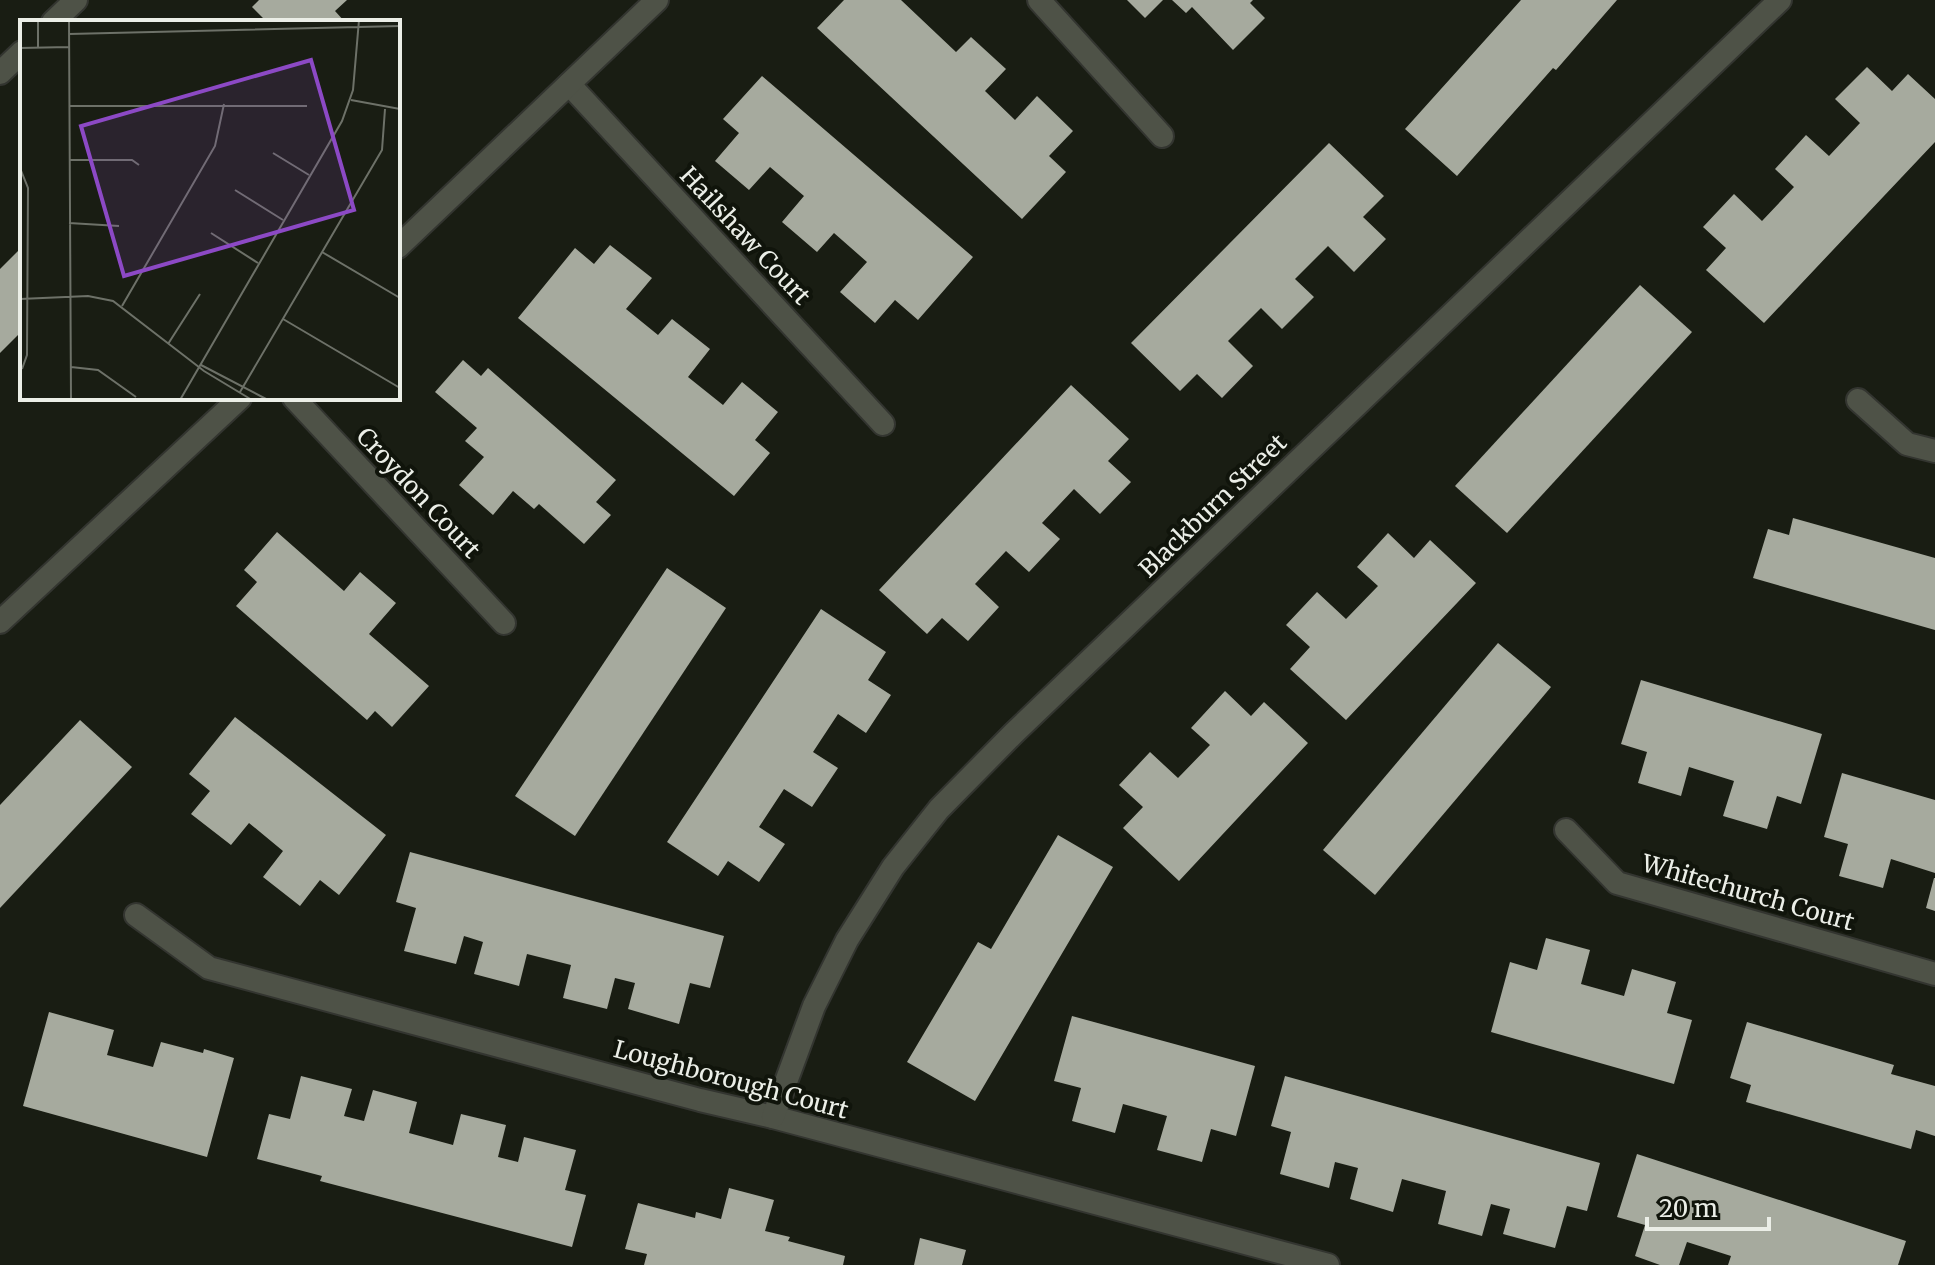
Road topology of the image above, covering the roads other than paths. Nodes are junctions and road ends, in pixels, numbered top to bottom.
1 (76, 0) edge
2 (657, 0) edge
3 (1039, 0) edge
4 (1780, 0) edge
5 (55, 20) edge
6 (20, 54) edge
7 (0, 73) edge
8 (569, 84) junction
9 (1162, 136) dead end
10 (400, 245) edge
11 (238, 400) edge
12 (296, 400) edge
13 (1858, 400) dead end
14 (883, 424) dead end
15 (1935, 451) edge
16 (0, 622) edge
17 (504, 623) dead end
18 (1566, 830) dead end
19 (136, 915) dead end
20 (1935, 974) edge
21 (773, 1117) junction
22 (1328, 1265) edge

1 - 5 street
2 - 8 street
3 - 9 street
4 - 21 street, Blackburn Street
6 - 7 street
8 - 10 street
8 - 14 street, Hailshaw Court
11 - 16 street
12 - 17 street, Croydon Court
13 - 15 street
18 - 20 street, Whitechurch Court
19 - 21 street, Loughborough Court
21 - 22 street, Loughborough Court

